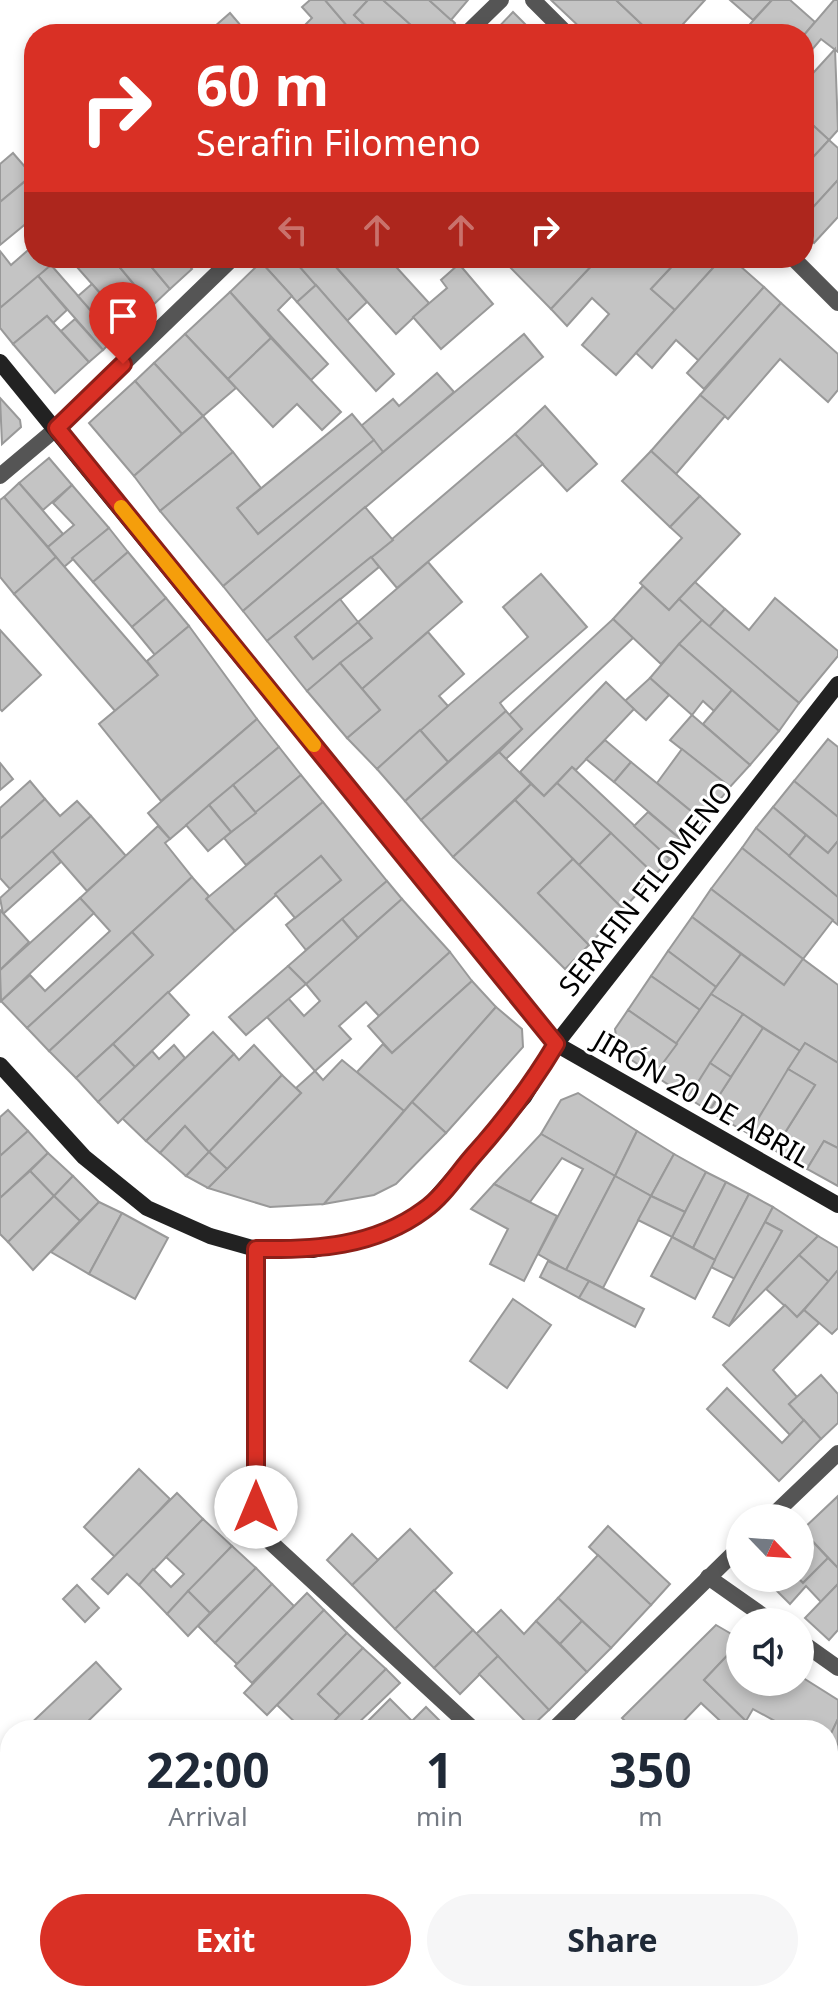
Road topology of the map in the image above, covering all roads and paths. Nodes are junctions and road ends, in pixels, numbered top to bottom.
1 (501, 0) edge
2 (533, 0) edge
3 (476, 24) edge
4 (557, 24) edge
5 (223, 268) edge
6 (803, 268) edge
7 (838, 303) edge
8 (0, 362) edge
9 (57, 428) junction
10 (0, 476) edge
11 (838, 684) edge
12 (556, 1044) junction
13 (0, 1065) edge
14 (838, 1205) edge
15 (256, 1249) junction
16 (838, 1453) edge
17 (785, 1504) edge
18 (726, 1560) edge
19 (708, 1577) junction
20 (752, 1608) edge
21 (814, 1651) edge
22 (838, 1668) edge
23 (463, 1720) edge
24 (563, 1720) edge

1 - 3 street
2 - 4 street
5 - 9 street
6 - 7 street
8 - 9 main road, JIRÓN 20 DE ABRIL
9 - 10 street
9 - 12 main road, JIRÓN 20 DE ABRIL
11 - 12 main road, SERAFIN FILOMENO
12 - 14 main road, JIRÓN 20 DE ABRIL
12 - 15 main road, SERAFIN FILOMENO
13 - 15 main road, SERAFIN FILOMENO
15 - 23 street
16 - 17 street
18 - 19 street
19 - 20 street
19 - 24 street
21 - 22 street

